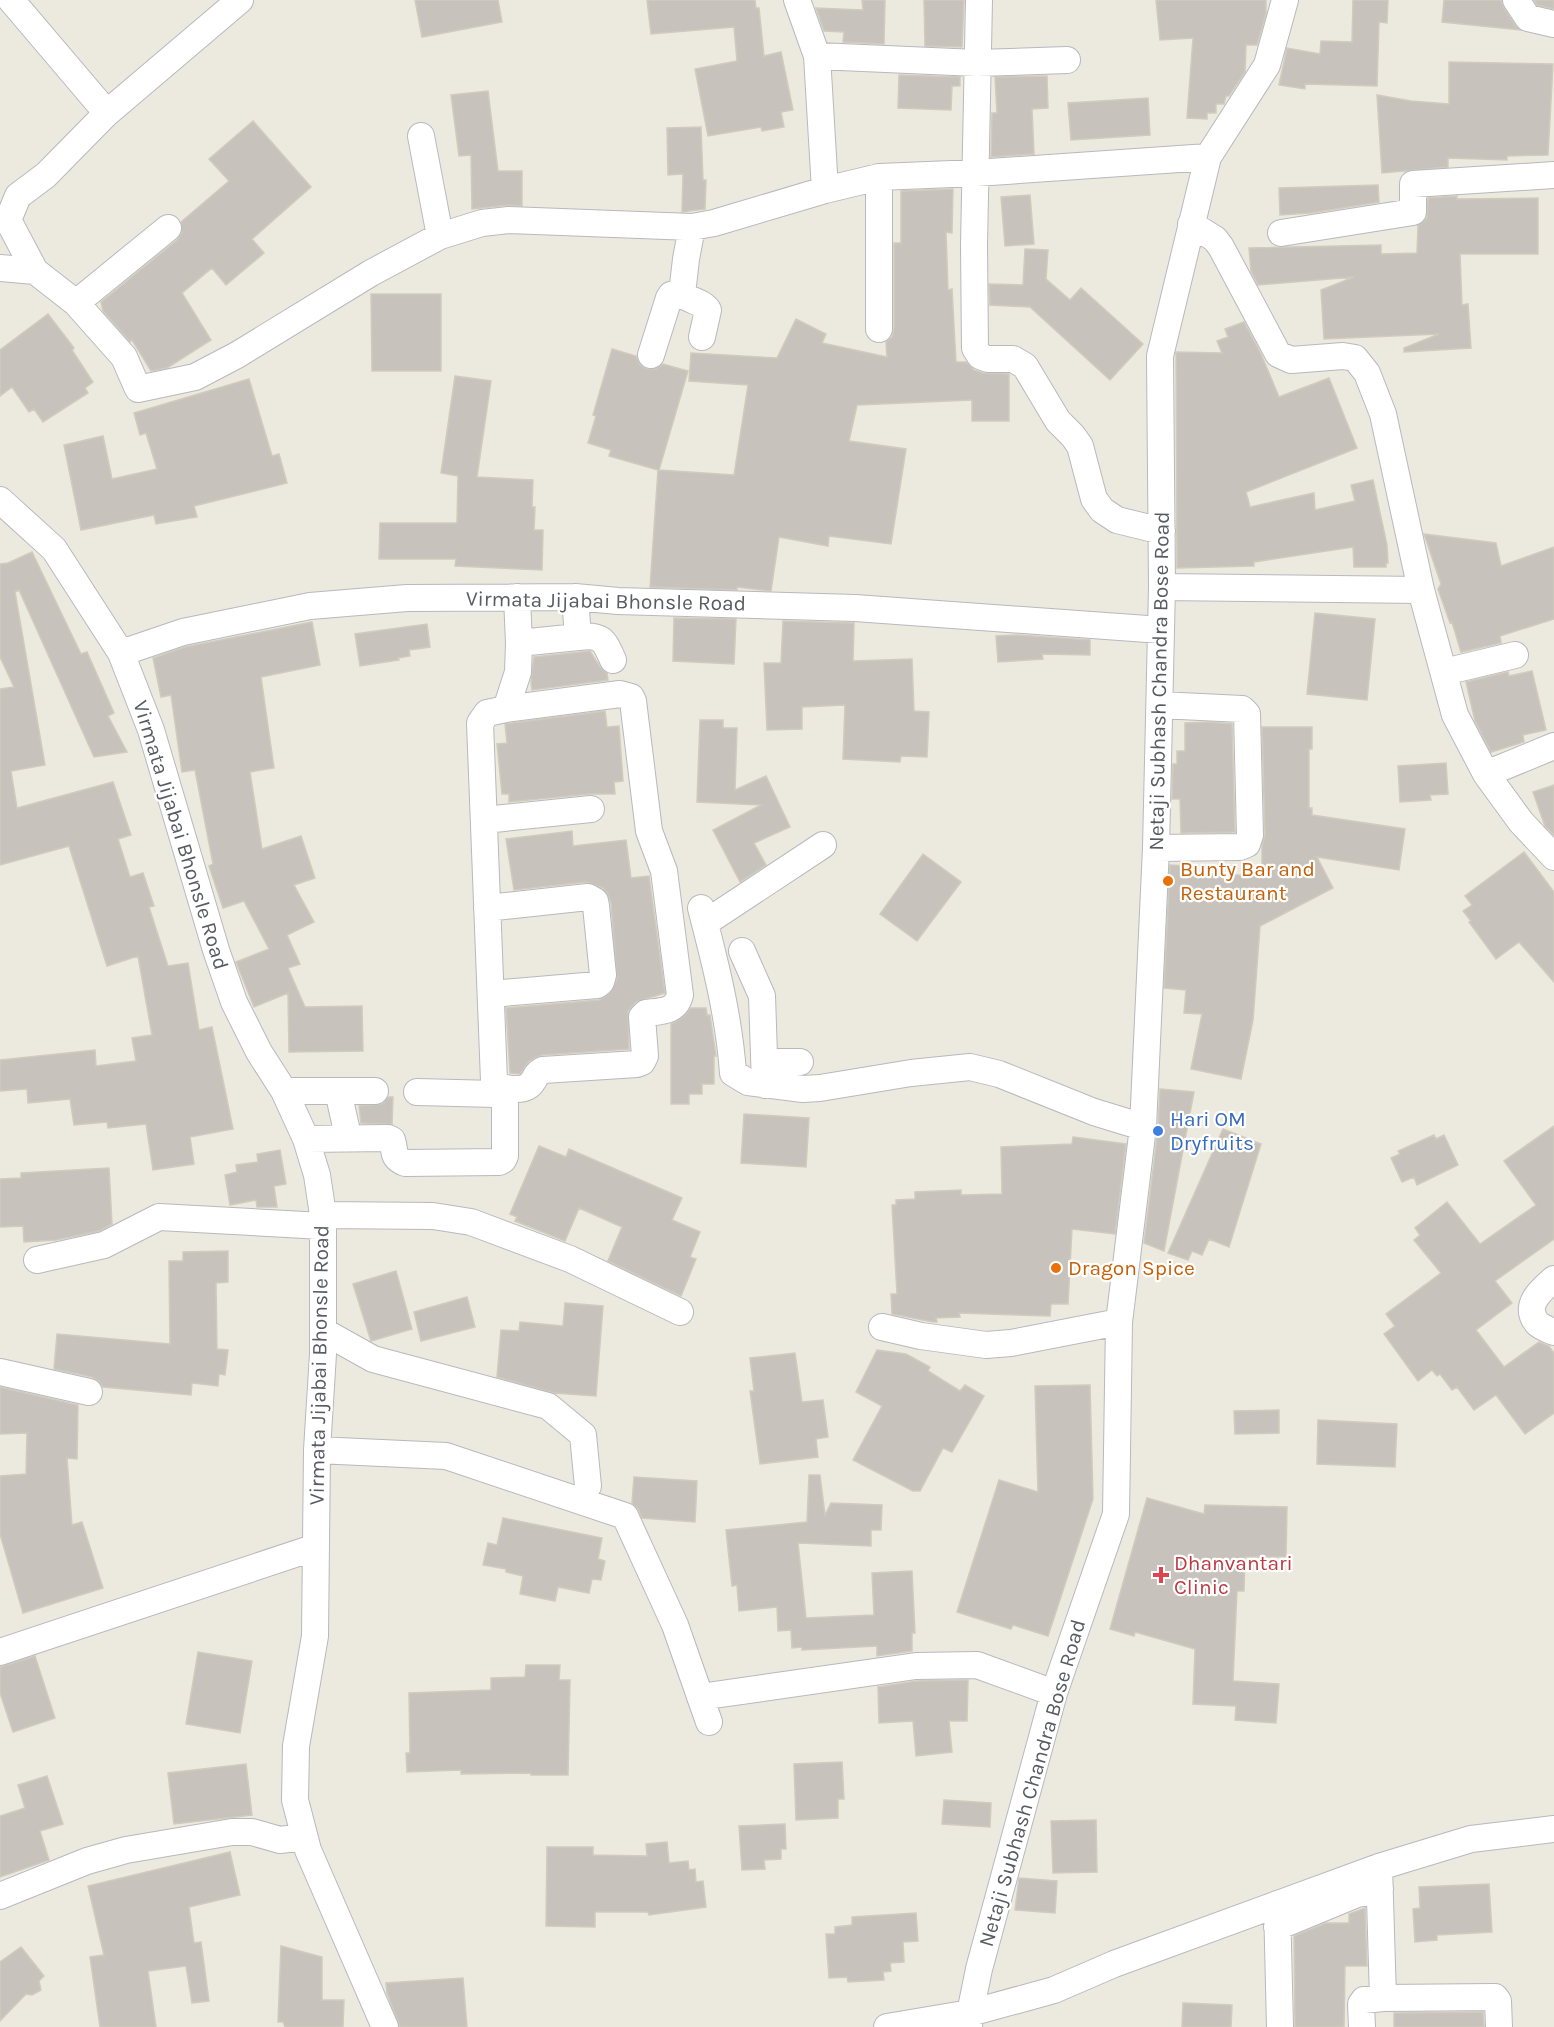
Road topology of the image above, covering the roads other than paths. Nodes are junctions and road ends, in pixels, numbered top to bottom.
1 (11, 0) edge
2 (240, 0) edge
3 (797, 0) edge
4 (979, 0) edge
5 (1285, 0) edge
6 (1516, 0) edge
7 (1554, 24) edge
8 (817, 56) junction
9 (1067, 60) dead end
10 (977, 63) junction
11 (107, 113) junction
12 (421, 136) dead end
13 (1208, 157) junction
14 (976, 173) junction
15 (1554, 175) edge
16 (879, 177) junction
17 (825, 190) junction
18 (1191, 224) junction
19 (693, 227) junction
20 (168, 228) dead end
21 (1281, 233) dead end
22 (440, 236) junction
23 (0, 268) edge
24 (35, 271) junction
25 (682, 294) junction
26 (76, 303) junction
27 (879, 329) dead end
28 (702, 338) dead end
29 (651, 355) dead end
30 (0, 500) edge
31 (1162, 531) junction
32 (1162, 587) junction
33 (1421, 590) junction
34 (517, 597) junction
35 (575, 597) junction
36 (1161, 630) junction
37 (578, 637) junction
38 (519, 642) junction
39 (121, 653) junction
40 (1515, 655) dead end
41 (614, 660) dead end
42 (1444, 672) junction
43 (1160, 705) junction
44 (506, 709) junction
45 (1554, 746) edge
46 (1486, 774) junction
47 (591, 809) dead end
48 (484, 820) junction
49 (824, 845) dead end
50 (1156, 848) junction
51 (1554, 857) edge
52 (488, 908) junction
53 (742, 951) dead end
54 (491, 994) junction
55 (800, 1062) dead end
56 (765, 1073) junction
57 (284, 1091) junction
58 (338, 1091) junction
59 (375, 1092) dead end
60 (417, 1092) dead end
61 (346, 1127) dead end
62 (1143, 1127) junction
63 (306, 1139) junction
64 (323, 1221) junction
65 (37, 1260) dead end
66 (1554, 1279) edge
67 (680, 1312) dead end
68 (1119, 1322) junction
69 (882, 1328) dead end
70 (323, 1331) junction
71 (1554, 1332) edge
72 (0, 1372) edge
73 (89, 1392) dead end
74 (317, 1450) junction
75 (588, 1486) dead end
76 (316, 1547) junction
77 (0, 1652) edge
78 (1054, 1693) junction
79 (700, 1697) junction
80 (709, 1722) dead end
81 (1554, 1828) edge
82 (303, 1838) junction
83 (1380, 1878) junction
84 (0, 1896) edge
85 (1277, 1916) junction
86 (1383, 1998) junction
87 (969, 2020) edge
88 (385, 2027) edge
89 (887, 2027) edge
90 (1280, 2027) edge
91 (1362, 2027) edge
92 (1499, 2027) edge

1 - 11 street
2 - 11 street
3 - 8 street
4 - 10 street
5 - 13 street, Netaji Subhash Chandra Bose Road
6 - 7 street
8 - 10 street
8 - 17 street
9 - 10 street
10 - 14 street
11 - 24 street
12 - 22 street
13 - 14 street
13 - 18 street, Netaji Subhash Chandra Bose Road
14 - 16 street
14 - 31 street
15 - 21 street
16 - 17 street
16 - 27 street
17 - 19 street
18 - 31 street, Netaji Subhash Chandra Bose Road
18 - 33 street
19 - 22 street
19 - 25 street
20 - 26 street
22 - 26 street
23 - 24 street
24 - 26 street
25 - 28 street
25 - 29 street
30 - 39 street
31 - 32 street, Netaji Subhash Chandra Bose Road
32 - 33 street
32 - 36 street, Netaji Subhash Chandra Bose Road
33 - 42 street
34 - 35 street, Virmata Jijabai Bhonsle Road
34 - 38 street
34 - 39 street, Virmata Jijabai Bhonsle Road
35 - 36 street, Virmata Jijabai Bhonsle Road
35 - 37 street
36 - 43 street, Netaji Subhash Chandra Bose Road
37 - 38 street
37 - 41 street
38 - 44 street
39 - 57 street, Virmata Jijabai Bhonsle Road
40 - 42 street
42 - 46 street
43 - 50 street, Netaji Subhash Chandra Bose Road
43 - 50 street
44 - 48 street
44 - 54 street
45 - 46 street
46 - 51 street
47 - 48 street
48 - 52 street
49 - 56 street
50 - 62 street, Netaji Subhash Chandra Bose Road
52 - 54 street
52 - 54 street
53 - 56 street
55 - 56 street
56 - 62 street
57 - 58 street
57 - 63 street, Virmata Jijabai Bhonsle Road
58 - 59 street
58 - 61 street
60 - 63 street
62 - 68 street, Netaji Subhash Chandra Bose Road
63 - 64 street, Virmata Jijabai Bhonsle Road
64 - 65 street
64 - 67 street
64 - 70 street, Virmata Jijabai Bhonsle Road
66 - 71 street
68 - 69 street
68 - 78 street, Netaji Subhash Chandra Bose Road
70 - 74 street, Virmata Jijabai Bhonsle Road
70 - 75 street
72 - 73 street
74 - 76 street, Virmata Jijabai Bhonsle Road
74 - 79 street
76 - 77 street
76 - 82 street, Virmata Jijabai Bhonsle Road
78 - 79 street
78 - 87 street, Netaji Subhash Chandra Bose Road
79 - 80 street
81 - 83 street
82 - 84 street
82 - 88 street, Virmata Jijabai Bhonsle Road
83 - 85 street
83 - 86 street
85 - 87 street
85 - 90 street
86 - 91 street
86 - 92 street
87 - 89 street

